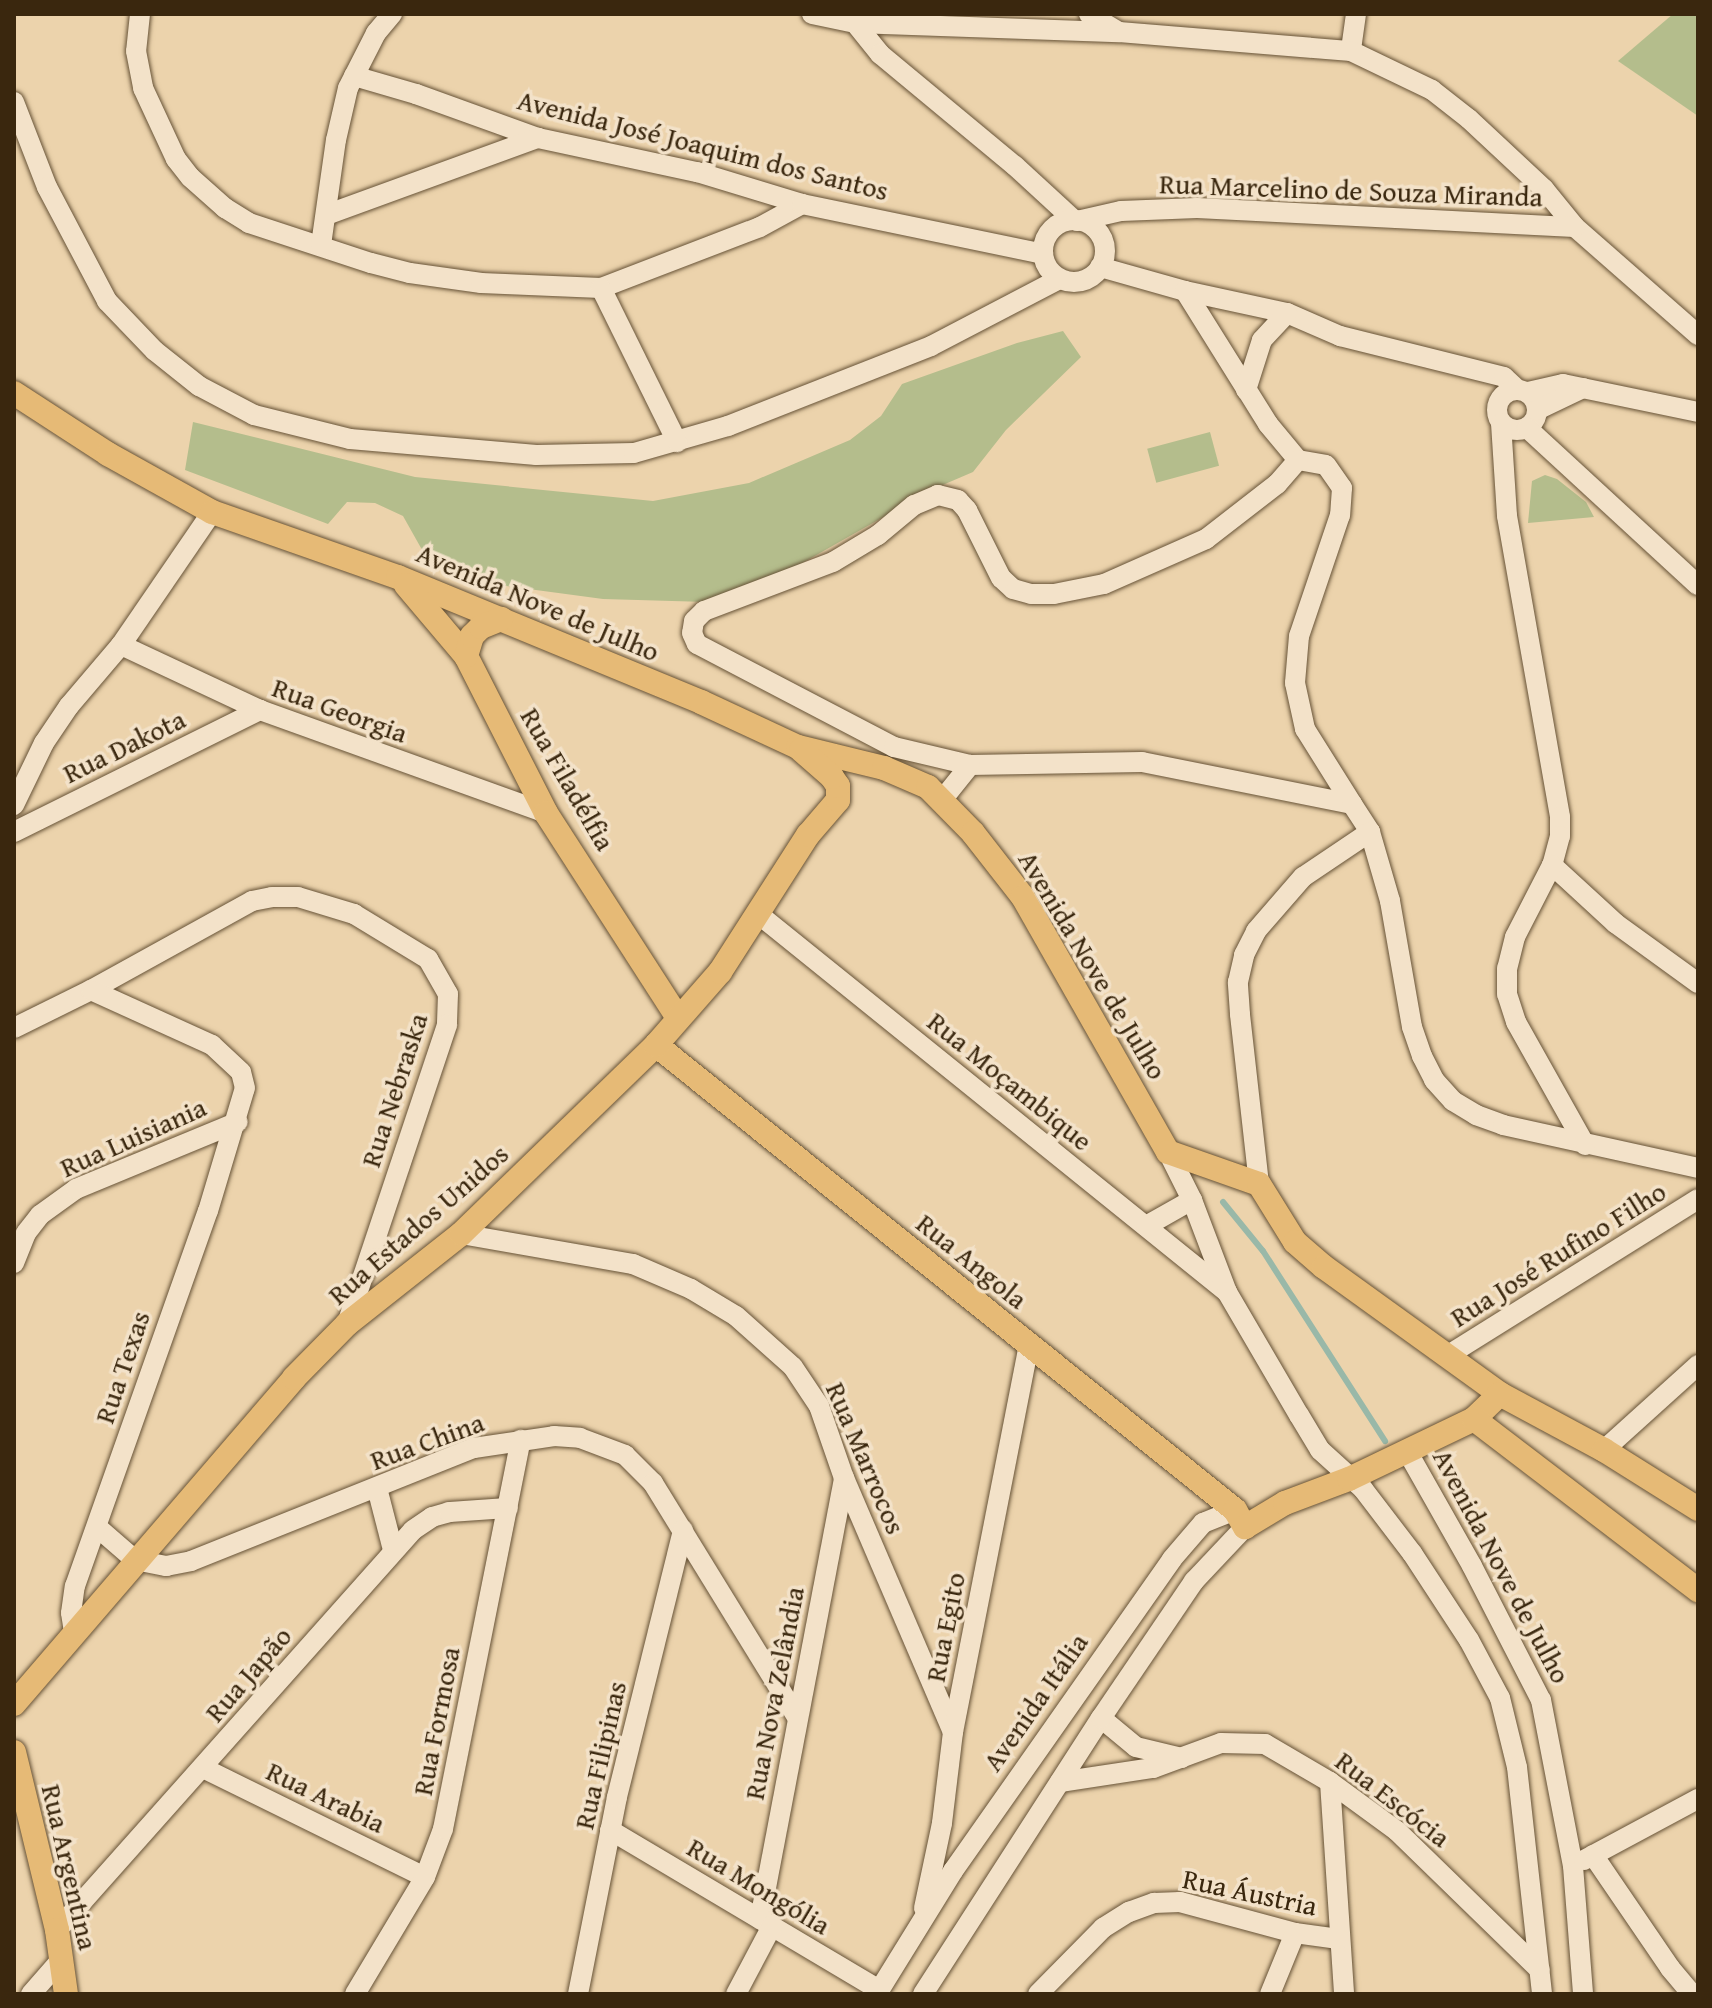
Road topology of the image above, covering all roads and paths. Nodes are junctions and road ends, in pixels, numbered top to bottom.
1 (140, 14) edge
2 (392, 14) edge
3 (812, 14) edge
4 (1089, 14) edge
5 (1356, 14) edge
6 (855, 23) junction
7 (1119, 32) junction
8 (1351, 51) junction
9 (354, 76) junction
10 (14, 102) edge
11 (538, 138) junction
12 (802, 204) junction
13 (326, 215) junction
14 (1075, 220) junction
15 (1575, 227) junction
16 (321, 245) junction
17 (1043, 254) junction
18 (1100, 267) junction
19 (1059, 279) junction
20 (601, 288) junction
21 (1185, 291) junction
22 (1287, 313) junction
23 (1698, 335) edge
24 (1468, 366) junction
25 (1246, 390) junction
26 (14, 393) edge
27 (1698, 412) edge
28 (1523, 413) junction
29 (677, 442) junction
30 (1298, 460) junction
31 (212, 512) junction
32 (398, 577) junction
33 (1698, 585) edge
34 (501, 619) junction
35 (121, 645) junction
36 (466, 656) junction
37 (260, 710) junction
38 (798, 747) junction
39 (889, 757) junction
40 (970, 765) junction
41 (15, 798) edge
42 (942, 800) junction
43 (1352, 804) junction
44 (546, 813) junction
45 (14, 832) edge
46 (1370, 832) junction
47 (1552, 865) junction
48 (757, 913) junction
49 (1698, 983) edge
50 (91, 990) junction
51 (678, 1018) junction
52 (14, 1028) edge
53 (656, 1045) junction
54 (238, 1122) junction
55 (1585, 1145) junction
56 (1168, 1152) junction
57 (1698, 1168) edge
58 (1259, 1184) junction
59 (1698, 1199) edge
60 (1192, 1200) junction
61 (1146, 1226) junction
62 (461, 1234) junction
63 (14, 1263) edge
64 (1227, 1292) junction
65 (347, 1324) junction
66 (1029, 1346) junction
67 (1447, 1356) junction
68 (1698, 1365) edge
69 (1500, 1394) junction
70 (1474, 1419) junction
71 (521, 1440) junction
72 (1604, 1450) junction
73 (1407, 1451) junction
74 (844, 1478) junction
75 (1349, 1479) junction
76 (377, 1488) junction
77 (508, 1508) junction
78 (1698, 1509) edge
79 (1240, 1518) junction
80 (97, 1527) junction
81 (683, 1530) junction
82 (393, 1550) junction
83 (135, 1560) junction
84 (1698, 1590) edge
85 (74, 1632) junction
86 (14, 1704) edge
87 (797, 1717) junction
88 (1101, 1718) junction
89 (953, 1732) junction
90 (14, 1752) edge
91 (1182, 1758) junction
92 (203, 1768) junction
93 (1060, 1782) junction
94 (1330, 1782) junction
95 (18, 1793) edge
96 (1698, 1799) edge
97 (610, 1830) junction
98 (1593, 1855) junction
99 (1573, 1866) junction
100 (425, 1877) junction
101 (921, 1919) junction
102 (766, 1922) junction
103 (57, 1930) junction
104 (1295, 1933) junction
105 (1339, 1939) junction
106 (60, 1961) junction
107 (1540, 1970) junction
108 (878, 1992) edge
109 (31, 1994) edge
110 (66, 1994) edge
111 (355, 1994) edge
112 (578, 1994) edge
113 (736, 1994) edge
114 (923, 1994) edge
115 (1038, 1994) edge
116 (1270, 1994) edge
117 (1344, 1994) edge
118 (1542, 1994) edge
119 (1583, 1994) edge
120 (1692, 1994) edge

1 - 16 street
2 - 9 street
3 - 6 street
4 - 7 street
5 - 8 street
6 - 7 street
6 - 14 street
7 - 8 street
8 - 15 street
9 - 11 street, Avenida José Joaquim dos Santos
9 - 13 street
10 - 29 street
11 - 12 street, Avenida José Joaquim dos Santos
11 - 13 street
12 - 17 street, Avenida José Joaquim dos Santos
12 - 20 street
13 - 16 street
14 - 15 street, Rua Marcelino de Souza Miranda
14 - 17 street
14 - 18 street
15 - 23 street
16 - 20 street
17 - 19 street
18 - 19 street
18 - 21 street
19 - 29 street
20 - 29 street
21 - 22 street
21 - 25 street
22 - 24 street
22 - 25 street
24 - 28 street
24 - 28 street
25 - 30 street
26 - 31 main road, Avenida Nove de Julho
27 - 28 street
28 - 33 street
28 - 47 street
30 - 39 street
30 - 43 street
31 - 32 main road, Avenida Nove de Julho
31 - 35 street
32 - 34 main road, Avenida Nove de Julho
32 - 36 main road, Rua Filadélfia
34 - 36 main road
34 - 38 main road, Avenida Nove de Julho
35 - 37 street, Rua Georgia
35 - 41 street
36 - 44 main road, Rua Filadélfia
37 - 44 street, Rua Georgia
37 - 45 street, Rua Dakota
38 - 39 main road, Avenida Nove de Julho
38 - 48 main road, Rua Estados Unidos
39 - 40 street
39 - 42 main road, Avenida Nove de Julho
40 - 42 street
40 - 43 street
42 - 56 main road, Avenida Nove de Julho
43 - 46 street
44 - 51 main road, Rua Filadélfia
46 - 55 street
46 - 58 street
47 - 49 street
47 - 55 street
48 - 51 main road, Rua Estados Unidos
48 - 61 street, Rua Moçambique
50 - 52 street
50 - 54 street, Rua Luisiania
50 - 65 street, Rua Nebraska
51 - 53 main road, Rua Estados Unidos
53 - 62 main road, Rua Estados Unidos
53 - 66 main road, Rua Angola
54 - 63 street, Rua Luisiania
54 - 80 street, Rua Texas
55 - 57 street
56 - 58 main road
56 - 60 street, Avenida Nove de Julho
58 - 67 main road
59 - 67 street, Rua José Rufino Filho
60 - 61 street
60 - 64 street, Avenida Nove de Julho
61 - 64 street, Rua Moçambique
62 - 65 main road, Rua Estados Unidos
62 - 74 street, Rua Marrocos
64 - 75 street, Avenida Nove de Julho
65 - 83 main road, Rua Estados Unidos
66 - 79 main road, Rua Angola
66 - 89 street, Rua Egito
67 - 69 main road
68 - 72 street
69 - 70 main road, Avenida Itália
69 - 72 main road
70 - 73 main road, Avenida Itália
70 - 84 main road
71 - 76 street, Rua China
71 - 77 street, Rua Formosa
71 - 81 street, Rua China
72 - 78 main road
73 - 75 main road, Avenida Itália
73 - 99 street, Avenida Nove de Julho
74 - 87 street, Rua Nova Zelândia
74 - 89 street, Rua Marrocos
75 - 79 main road, Avenida Itália
75 - 107 street, Avenida Nove de Julho
76 - 82 street
76 - 83 street, Rua China
77 - 82 street, Rua Japão
77 - 100 street, Rua Formosa
79 - 88 street
79 - 101 street, Avenida Itália
80 - 83 street
80 - 85 street, Rua Texas
81 - 87 street, Rua China
81 - 97 street, Rua Filipinas
82 - 92 street, Rua Japão
83 - 85 main road, Rua Estados Unidos
85 - 86 main road, Rua Estados Unidos
87 - 102 street, Rua Nova Zelândia
88 - 91 street
88 - 93 street
89 - 101 street, Rua Egito
90 - 95 main road, Rua Argentina
91 - 93 street, Rua Escócia
91 - 94 street, Rua Escócia
92 - 100 street, Rua Arabia
92 - 103 street, Rua Japão
93 - 114 street
94 - 105 street
94 - 107 street, Rua Escócia
95 - 103 main road, Rua Argentina
96 - 98 street
97 - 102 street, Rua Mongólia
97 - 112 street, Rua Filipinas
98 - 99 street
98 - 120 street
99 - 119 street, Avenida Nove de Julho
100 - 111 street, Rua Formosa
101 - 108 street, Avenida Itália
102 - 108 street, Rua Mongólia
102 - 113 street, Rua Nova Zelândia
103 - 106 main road, Rua Argentina
104 - 105 street, Rua Áustria
104 - 115 street, Rua Áustria
104 - 116 street
105 - 117 street
106 - 109 street
106 - 110 main road, Rua Argentina
107 - 118 street, Avenida Nove de Julho

